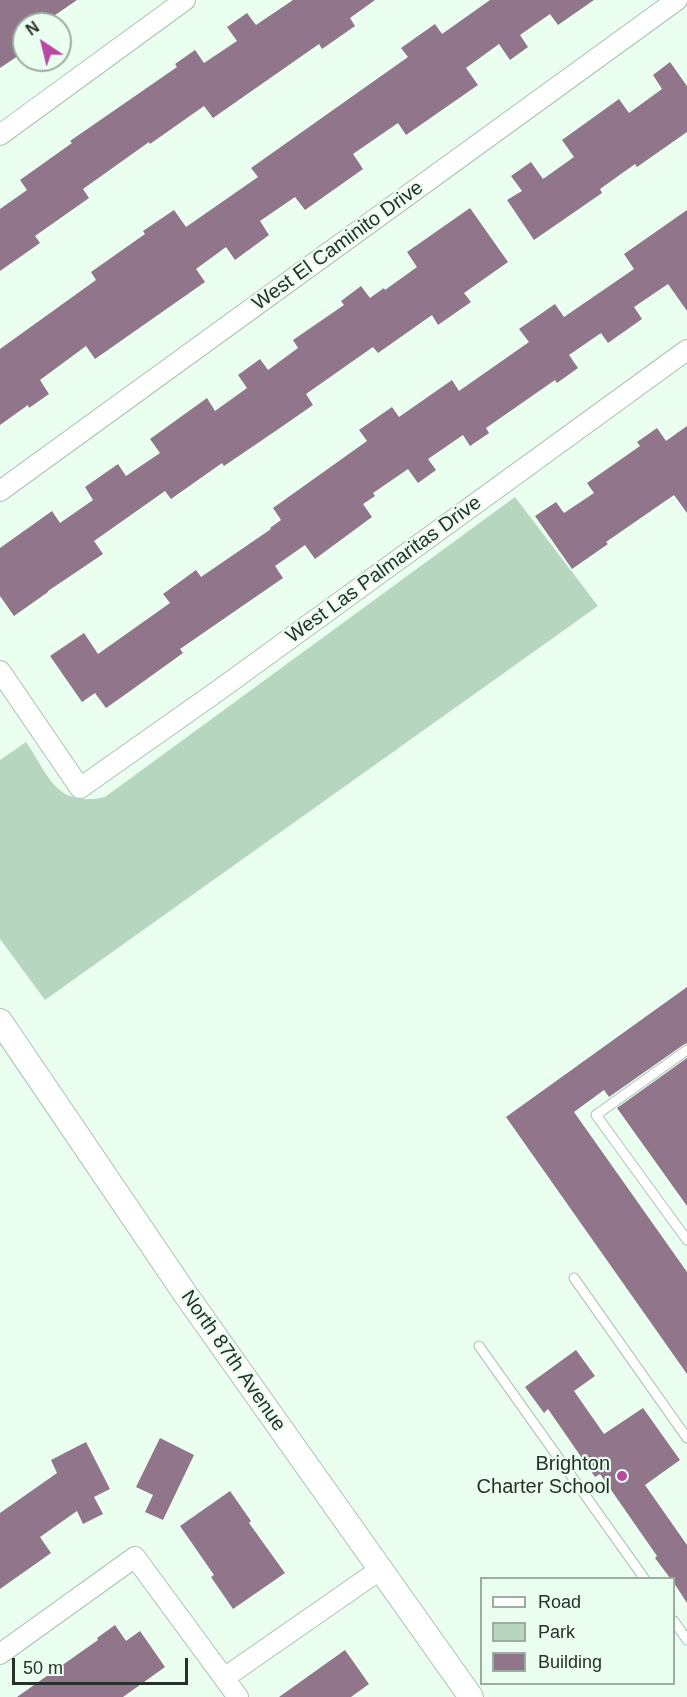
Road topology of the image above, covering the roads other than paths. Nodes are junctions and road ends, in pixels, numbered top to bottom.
1 (185, 0) edge
2 (677, 0) edge
3 (0, 135) edge
4 (687, 350) edge
5 (0, 491) edge
6 (0, 671) edge
7 (0, 1021) edge
8 (687, 1050) edge
9 (687, 1240) edge
10 (574, 1278) dead end
11 (479, 1346) dead end
12 (687, 1438) edge
13 (381, 1569) junction
14 (643, 1577) edge
15 (675, 1622) edge
16 (687, 1640) edge
17 (0, 1654) edge
18 (224, 1678) junction
19 (238, 1697) edge
20 (471, 1697) edge

1 - 3 street
2 - 5 street, West El Caminito Drive
4 - 6 street, West Las Palmaritas Drive
7 - 13 street, North 87th Avenue
8 - 9 lane
10 - 12 lane
11 - 14 lane
13 - 18 street
13 - 20 street, North 87th Avenue
15 - 16 lane
17 - 18 street
18 - 19 street

